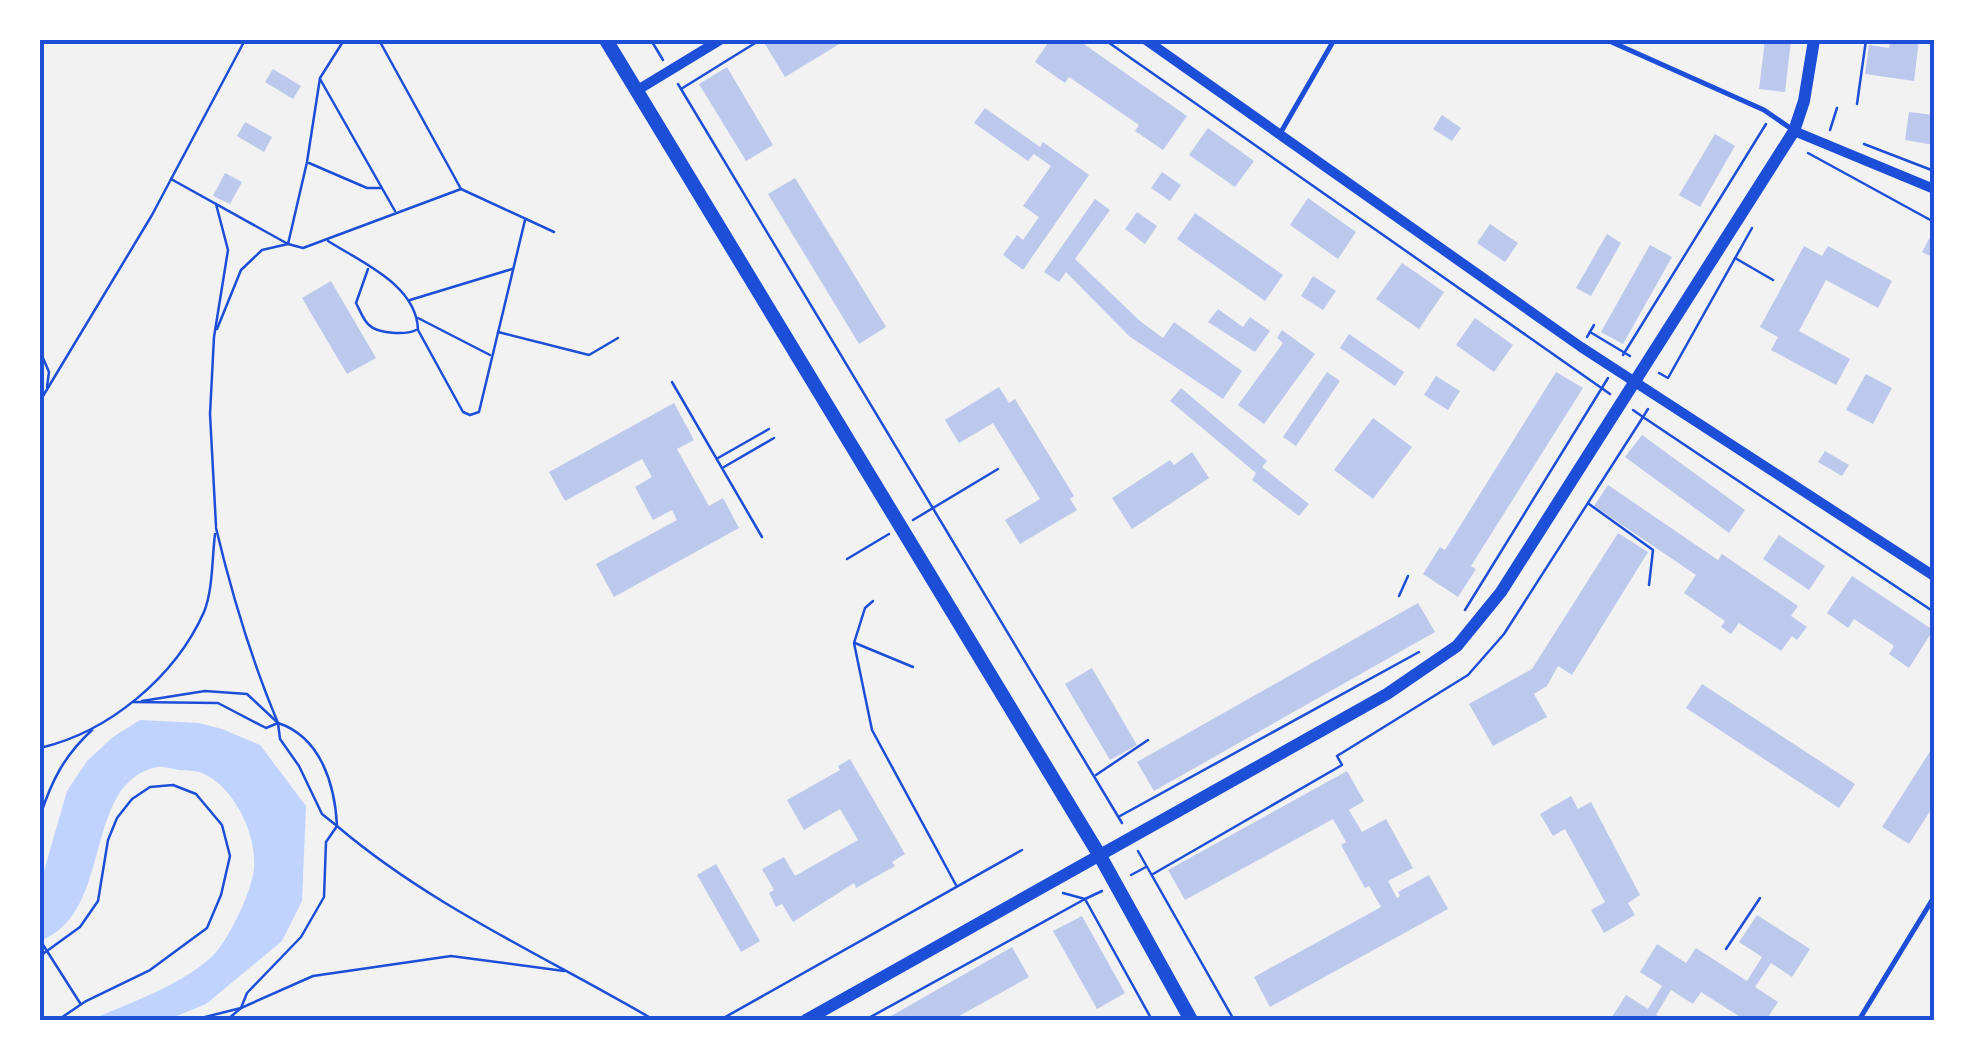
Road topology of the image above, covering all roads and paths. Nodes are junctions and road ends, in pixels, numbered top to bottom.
1 (245, 40) edge
2 (344, 40) edge
3 (380, 40) edge
4 (606, 40) edge
5 (651, 40) edge
6 (720, 40) edge
7 (760, 40) edge
8 (1105, 40) edge
9 (1146, 40) edge
10 (1334, 40) edge
11 (1607, 40) edge
12 (1814, 40) edge
13 (1866, 40) edge
14 (670, 70) junction
15 (320, 78) junction
16 (681, 89) junction
17 (636, 91) junction
18 (1857, 104) dead end
19 (1772, 116) junction
20 (1794, 131) junction
21 (1280, 134) junction
22 (1864, 144) dead end
23 (1801, 149) dead end
24 (307, 162) junction
25 (1934, 171) edge
26 (171, 179) junction
27 (382, 188) junction
28 (1934, 188) edge
29 (461, 189) junction
30 (216, 204) junction
31 (396, 212) junction
32 (525, 220) junction
33 (1934, 222) edge
34 (1752, 227) dead end
35 (554, 232) dead end
36 (328, 240) junction
37 (288, 244) junction
38 (1735, 258) junction
39 (368, 268) junction
40 (513, 268) junction
41 (1773, 280) dead end
42 (408, 301) junction
43 (418, 318) junction
44 (418, 330) junction
45 (498, 332) junction
46 (1590, 332) dead end
47 (214, 338) junction
48 (618, 338) dead end
49 (40, 351) edge
50 (1624, 353) junction
51 (492, 356) junction
52 (1646, 366) junction
53 (1614, 368) junction
54 (672, 382) dead end
55 (1636, 382) junction
56 (1602, 388) junction
57 (41, 399) edge
58 (1622, 402) junction
59 (1643, 417) junction
60 (769, 428) dead end
61 (774, 438) dead end
62 (716, 458) junction
63 (722, 468) junction
64 (998, 469) dead end
65 (1588, 504) junction
66 (932, 509) junction
67 (901, 527) junction
68 (216, 528) junction
69 (762, 537) dead end
70 (848, 559) dead end
71 (1408, 576) dead end
72 (1934, 576) edge
73 (1649, 585) dead end
74 (1399, 596) dead end
75 (873, 601) dead end
76 (1934, 612) edge
77 (1460, 619) dead end
78 (854, 643) junction
79 (1430, 646) dead end
80 (913, 667) dead end
81 (132, 702) junction
82 (278, 723) junction
83 (96, 727) junction
84 (1148, 740) dead end
85 (40, 748) edge
86 (1094, 775) junction
87 (40, 816) edge
88 (1118, 817) junction
89 (337, 826) junction
90 (1131, 839) junction
91 (1022, 850) dead end
92 (1100, 856) junction
93 (1147, 866) junction
94 (1152, 874) junction
95 (1115, 883) junction
96 (957, 887) junction
97 (1046, 888) junction
98 (1934, 897) edge
99 (1760, 898) dead end
100 (1085, 900) junction
101 (41, 941) edge
102 (1726, 949) dead end
103 (48, 954) junction
104 (40, 956) edge
105 (571, 971) junction
106 (80, 1005) junction
107 (241, 1008) junction
108 (62, 1019) edge
109 (193, 1020) edge
110 (227, 1020) edge
111 (654, 1020) edge
112 (720, 1020) edge
113 (806, 1020) edge
114 (864, 1020) edge
115 (1152, 1020) edge
116 (1192, 1020) edge
117 (1234, 1020) edge
118 (1859, 1020) edge

1 - 26 path
2 - 15 path
3 - 29 path
4 - 17 main road
5 - 14 path
6 - 14 street
7 - 16 path
8 - 56 path
9 - 21 street
10 - 21 lane
11 - 19 lane
12 - 20 street
13 - 18 path
14 - 16 path
14 - 17 street
15 - 24 path
15 - 27 path
16 - 66 path
17 - 67 main road
19 - 20 lane
19 - 50 path
20 - 28 street
20 - 52 street
21 - 53 street
22 - 25 path
23 - 33 path
24 - 27 path
24 - 37 path
26 - 30 path
26 - 57 path
27 - 31 path
29 - 31 path
29 - 32 path
30 - 37 path
30 - 47 path
31 - 36 path
32 - 35 path
32 - 40 path
34 - 38 path
36 - 37 path
36 - 39 path
37 - 47 path
38 - 41 path
38 - 52 path
39 - 42 path
39 - 44 path
40 - 42 path
40 - 45 path
42 - 43 path
43 - 44 path
43 - 51 path
44 - 51 path
45 - 48 path
45 - 51 path
46 - 50 path
47 - 68 path
49 - 57 path
50 - 52 path
50 - 53 path
52 - 55 street
53 - 55 street
53 - 56 path
54 - 62 path
55 - 58 street
55 - 72 street
56 - 58 path
56 - 77 path
58 - 59 path
58 - 90 street
59 - 65 path
59 - 76 path
60 - 62 path
61 - 63 path
62 - 63 path
63 - 69 path
64 - 66 path
65 - 73 path
65 - 94 path
66 - 67 path
66 - 86 path
67 - 70 path
67 - 92 main road
68 - 81 path
68 - 82 path
71 - 74 path
75 - 78 path
78 - 80 path
78 - 96 path
79 - 88 path
81 - 82 path
81 - 82 path
81 - 83 path
82 - 89 path
82 - 89 path
83 - 85 path
83 - 87 path
84 - 86 path
86 - 88 path
88 - 90 path
89 - 105 path
89 - 107 path
90 - 92 street
90 - 93 path
91 - 96 path
92 - 95 main road
92 - 97 street
93 - 94 path
93 - 95 path
94 - 117 path
95 - 100 path
95 - 116 main road
96 - 112 path
97 - 100 path
97 - 113 street
98 - 118 lane
99 - 102 path
100 - 114 path
100 - 115 path
101 - 103 path
103 - 104 path
103 - 106 path
103 - 106 path
105 - 107 path
105 - 111 path
106 - 108 path
107 - 109 path
107 - 110 path

